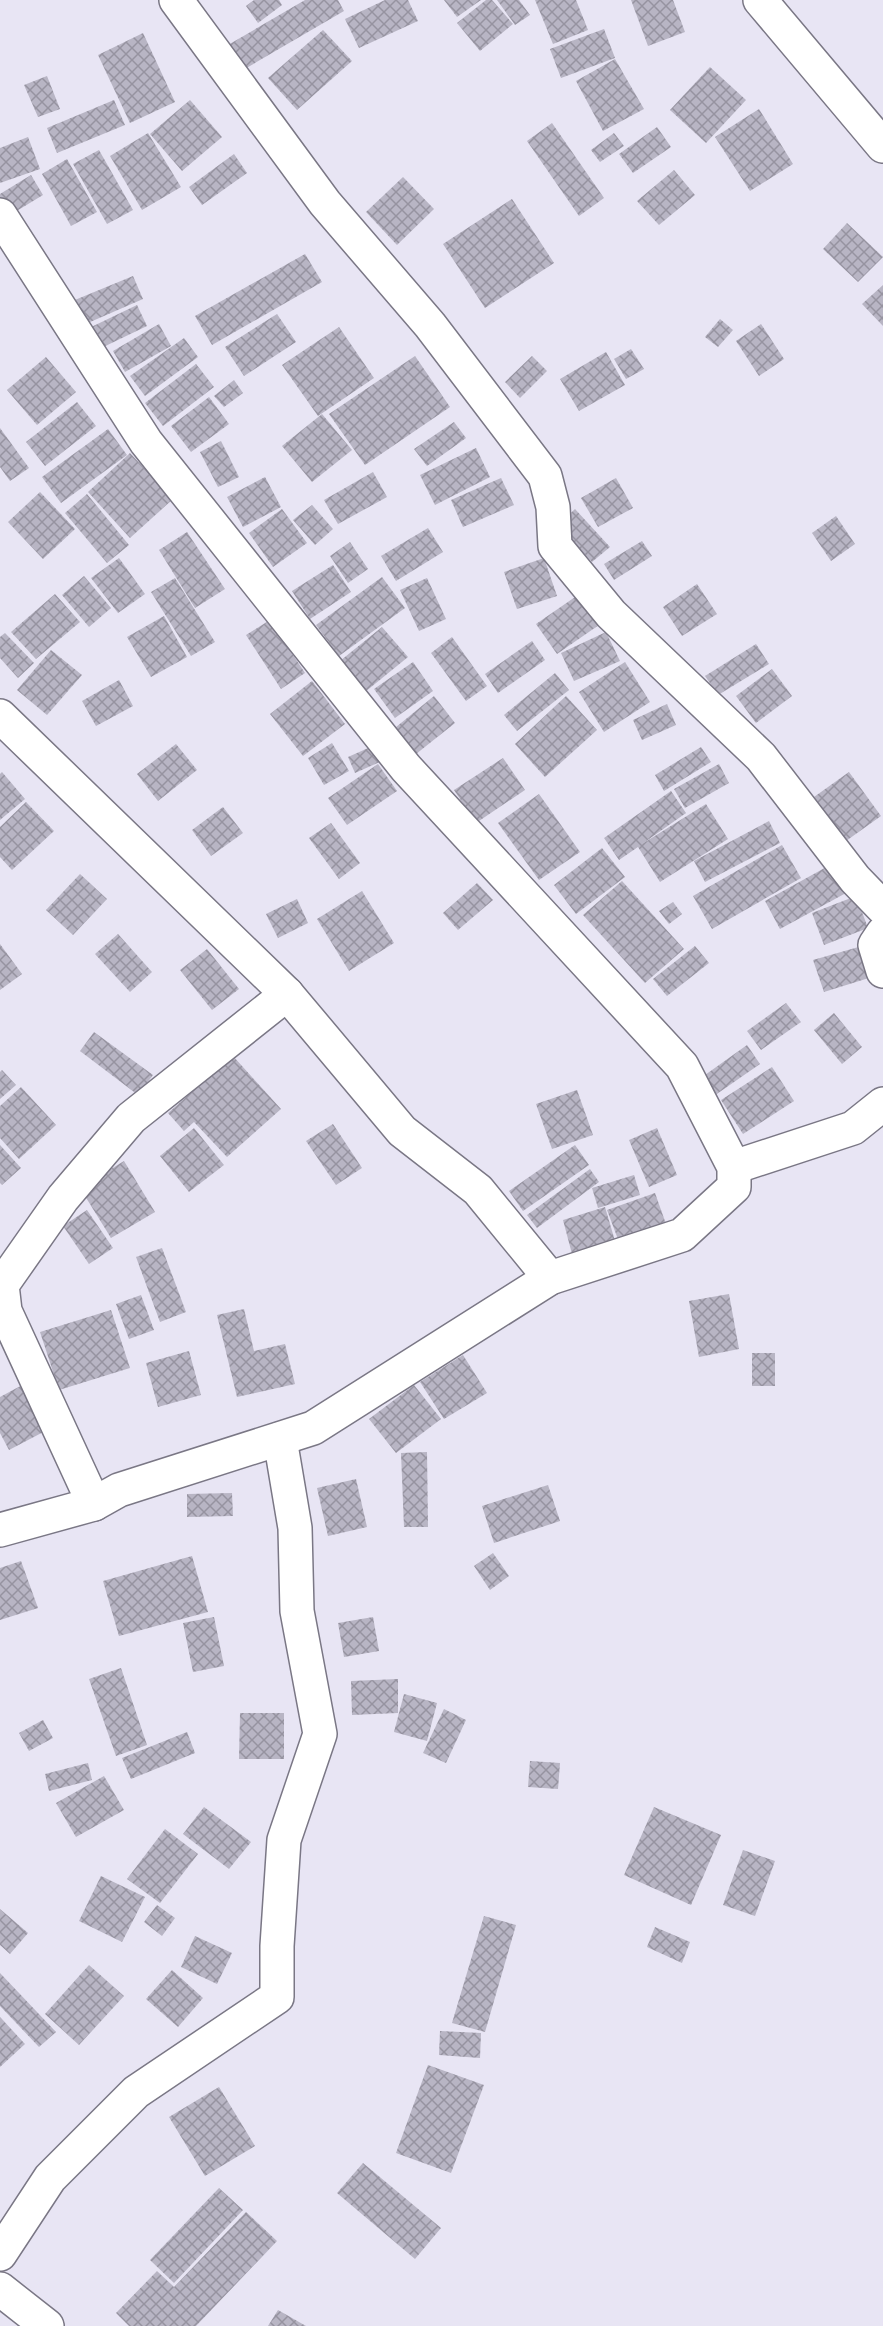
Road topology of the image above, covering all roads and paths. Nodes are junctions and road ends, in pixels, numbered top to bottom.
1 (176, 0) edge
2 (760, 0) edge
3 (883, 146) edge
4 (0, 215) edge
5 (0, 716) edge
6 (883, 908) edge
7 (883, 933) edge
8 (883, 971) edge
9 (287, 994) junction
10 (883, 1104) edge
11 (734, 1167) junction
12 (550, 1278) junction
13 (280, 1439) junction
14 (94, 1504) junction
15 (0, 1530) edge
16 (0, 2254) edge
17 (0, 2289) edge
18 (47, 2326) edge

1 - 6 street
2 - 3 street
4 - 11 street
5 - 9 street
7 - 8 street
9 - 12 street
9 - 14 street
10 - 11 street
11 - 12 street
12 - 13 street
13 - 14 street
13 - 16 street
14 - 15 street
17 - 18 street

